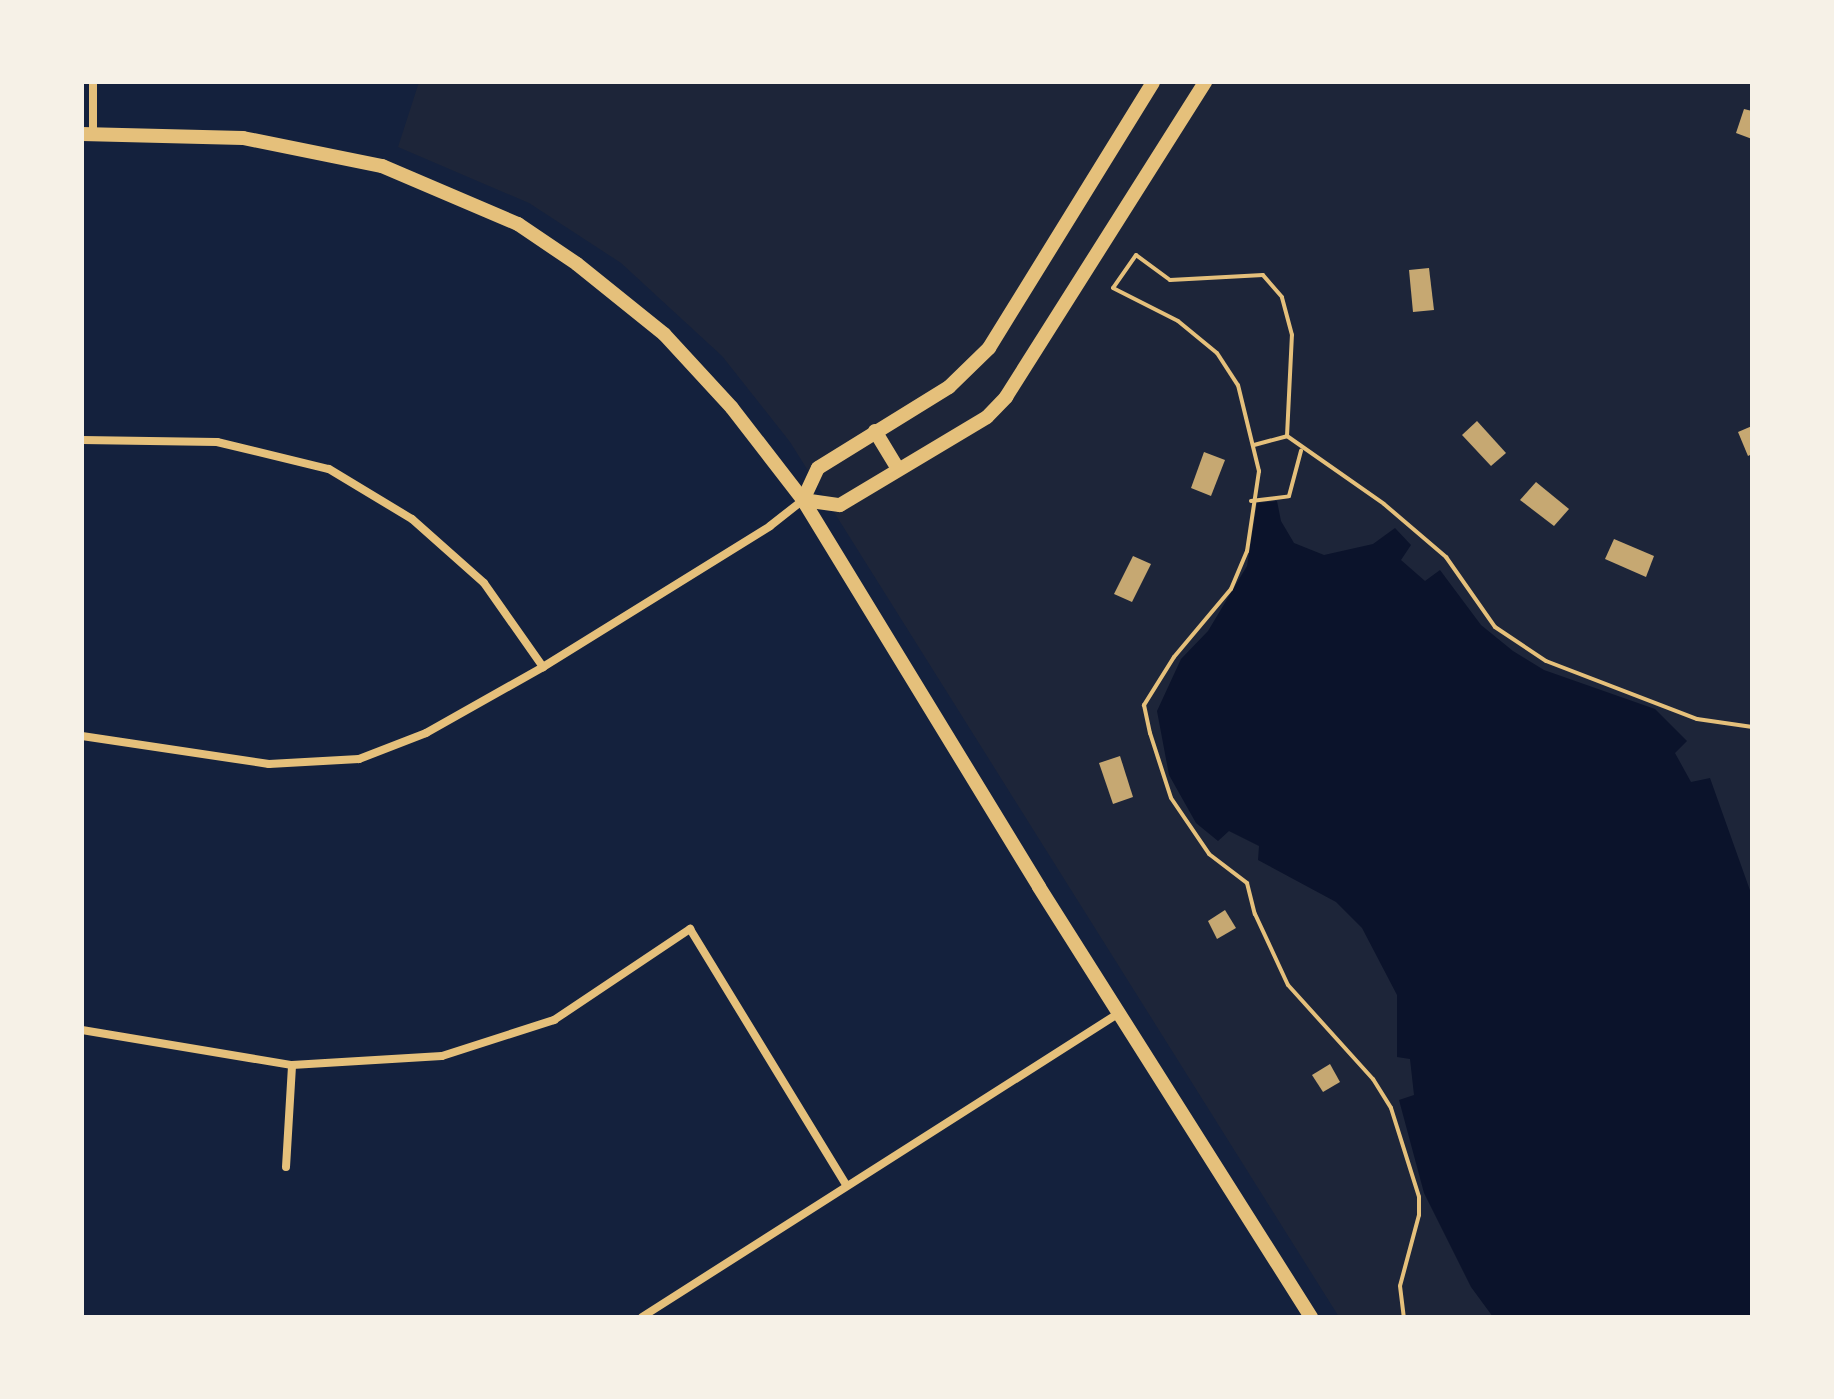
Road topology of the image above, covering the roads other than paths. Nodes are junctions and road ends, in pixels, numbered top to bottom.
1 (93, 82) edge
2 (1153, 82) edge
3 (1205, 82) edge
4 (88, 134) edge
5 (875, 431) junction
6 (82, 440) edge
7 (898, 469) junction
8 (803, 500) junction
9 (543, 667) junction
10 (82, 736) edge
11 (1119, 1013) junction
12 (82, 1030) edge
13 (292, 1065) junction
14 (286, 1167) dead end
15 (846, 1185) junction
16 (642, 1317) edge
17 (1311, 1317) edge

1 - 4 street
2 - 5 street
3 - 7 street
4 - 8 street
5 - 7 street
5 - 8 street
6 - 9 street
7 - 8 street
8 - 9 street
8 - 11 street
9 - 10 street
11 - 15 street
11 - 17 street
12 - 13 street
13 - 14 street
13 - 15 street
15 - 16 street

